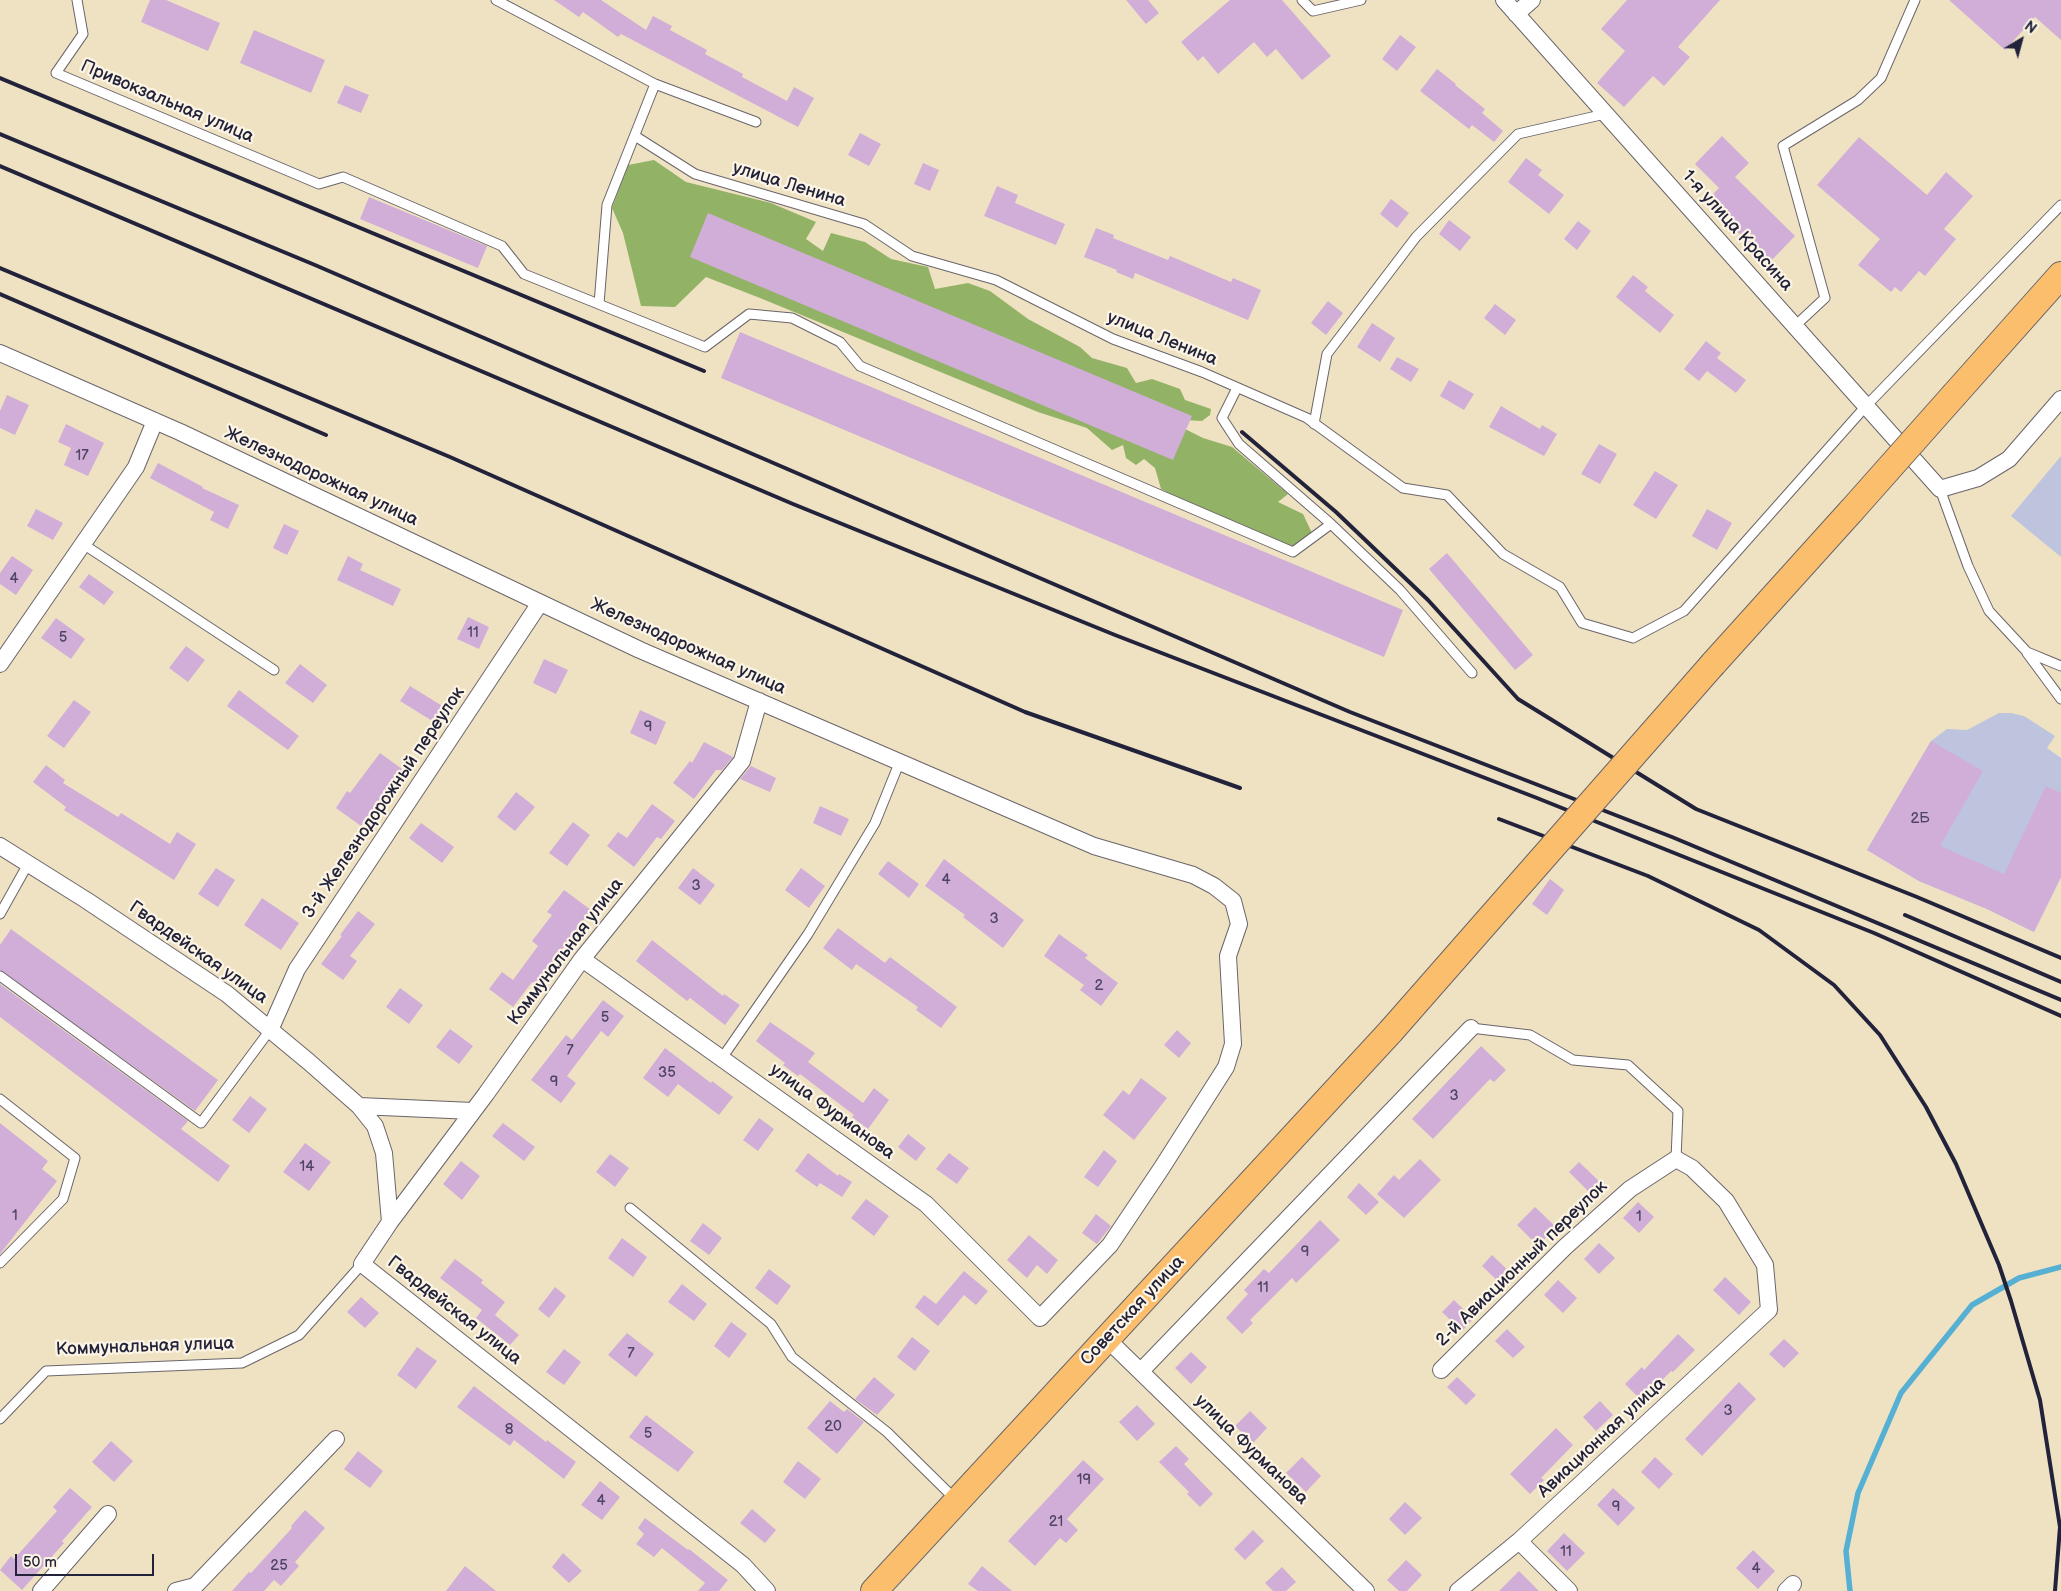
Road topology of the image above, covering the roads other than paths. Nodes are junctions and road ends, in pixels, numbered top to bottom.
1 (77, 0) edge
2 (496, 0) edge
3 (1302, 0) edge
4 (1361, 0) edge
5 (1504, 0) edge
6 (1532, 0) edge
7 (1915, 0) edge
8 (1516, 14) junction
9 (655, 84) junction
10 (1605, 114) junction
11 (756, 122) dead end
12 (635, 136) junction
13 (2061, 205) edge
14 (2061, 275) edge
15 (599, 304) junction
16 (1795, 326) junction
17 (0, 353) edge
18 (1237, 388) junction
19 (2061, 399) edge
20 (1866, 406) junction
21 (155, 420) junction
22 (1314, 424) junction
23 (1940, 488) junction
24 (1331, 524) junction
25 (83, 544) junction
26 (540, 603) junction
27 (2027, 652) junction
28 (0, 664) edge
29 (2061, 666) edge
30 (274, 670) dead end
31 (1472, 673) dead end
32 (2061, 699) edge
33 (759, 701) junction
34 (900, 762) junction
35 (0, 846) edge
36 (28, 864) junction
37 (0, 914) edge
38 (582, 959) junction
39 (0, 976) edge
40 (1471, 1028) joint
41 (270, 1030) junction
42 (722, 1058) junction
43 (0, 1100) edge
44 (359, 1106) junction
45 (473, 1111) junction
46 (1676, 1159) junction
47 (630, 1208) dead end
48 (390, 1222) junction
49 (0, 1263) edge
50 (362, 1264) junction
51 (1040, 1318) joint
52 (1107, 1339) junction
53 (1441, 1370) dead end
54 (1141, 1371) junction
55 (0, 1419) edge
56 (336, 1439) dead end
57 (957, 1501) junction
58 (108, 1514) dead end
59 (1519, 1541) junction
60 (41, 1591) edge
61 (176, 1591) edge
62 (766, 1591) edge
63 (874, 1591) edge
64 (1366, 1591) edge
65 (1458, 1591) edge
66 (1569, 1591) edge

1 - 15 lane, Привокзальная улица
2 - 9 lane
3 - 4 lane
5 - 8 street, 1-я улица Красина
6 - 8 street
7 - 16 lane
8 - 10 street, 1-я улица Красина
9 - 11 lane
9 - 12 lane
10 - 16 street, 1-я улица Красина
10 - 22 lane
12 - 15 lane
12 - 18 lane, улица Ленина
13 - 20 lane
14 - 52 main road, Советская улица, bridge
15 - 24 lane
16 - 20 street, 1-я улица Красина
17 - 21 street, Железнодорожная улица
18 - 22 lane, улица Ленина
18 - 24 lane
19 - 23 street
20 - 22 lane, улица Ленина
20 - 23 street, 1-я улица Красина
21 - 25 street
21 - 26 street, Железнодорожная улица
23 - 27 lane
24 - 31 lane
25 - 28 street
25 - 30 lane
26 - 33 street, Железнодорожная улица
26 - 41 street, 3-й Железнодорожный переулок
27 - 29 lane
27 - 32 lane
33 - 34 street, Железнодорожная улица
33 - 38 street, Коммунальная улица
34 - 42 lane
34 - 51 street, Железнодорожная улица
35 - 36 street, Гвардейская улица
36 - 37 lane
36 - 41 street, Гвардейская улица
38 - 42 street, улица Фурманова
38 - 45 street, Коммунальная улица
39 - 41 lane
40 - 46 lane
40 - 54 street
41 - 44 street, Гвардейская улица
42 - 51 street, улица Фурманова
43 - 49 lane
44 - 45 street
44 - 48 street, Гвардейская улица
45 - 48 street, Коммунальная улица
46 - 53 street, 2-й Авиационный переулок
46 - 59 street, Авиационная улица
47 - 57 lane
48 - 50 street, Гвардейская улица
50 - 55 lane, Коммунальная улица
50 - 62 street, Гвардейская улица
52 - 54 street, улица Фурманова
52 - 57 main road, Советская улица
54 - 64 street, улица Фурманова
56 - 61 street
57 - 63 main road, Советская улица
58 - 60 street
59 - 65 street, Авиационная улица
59 - 66 street

